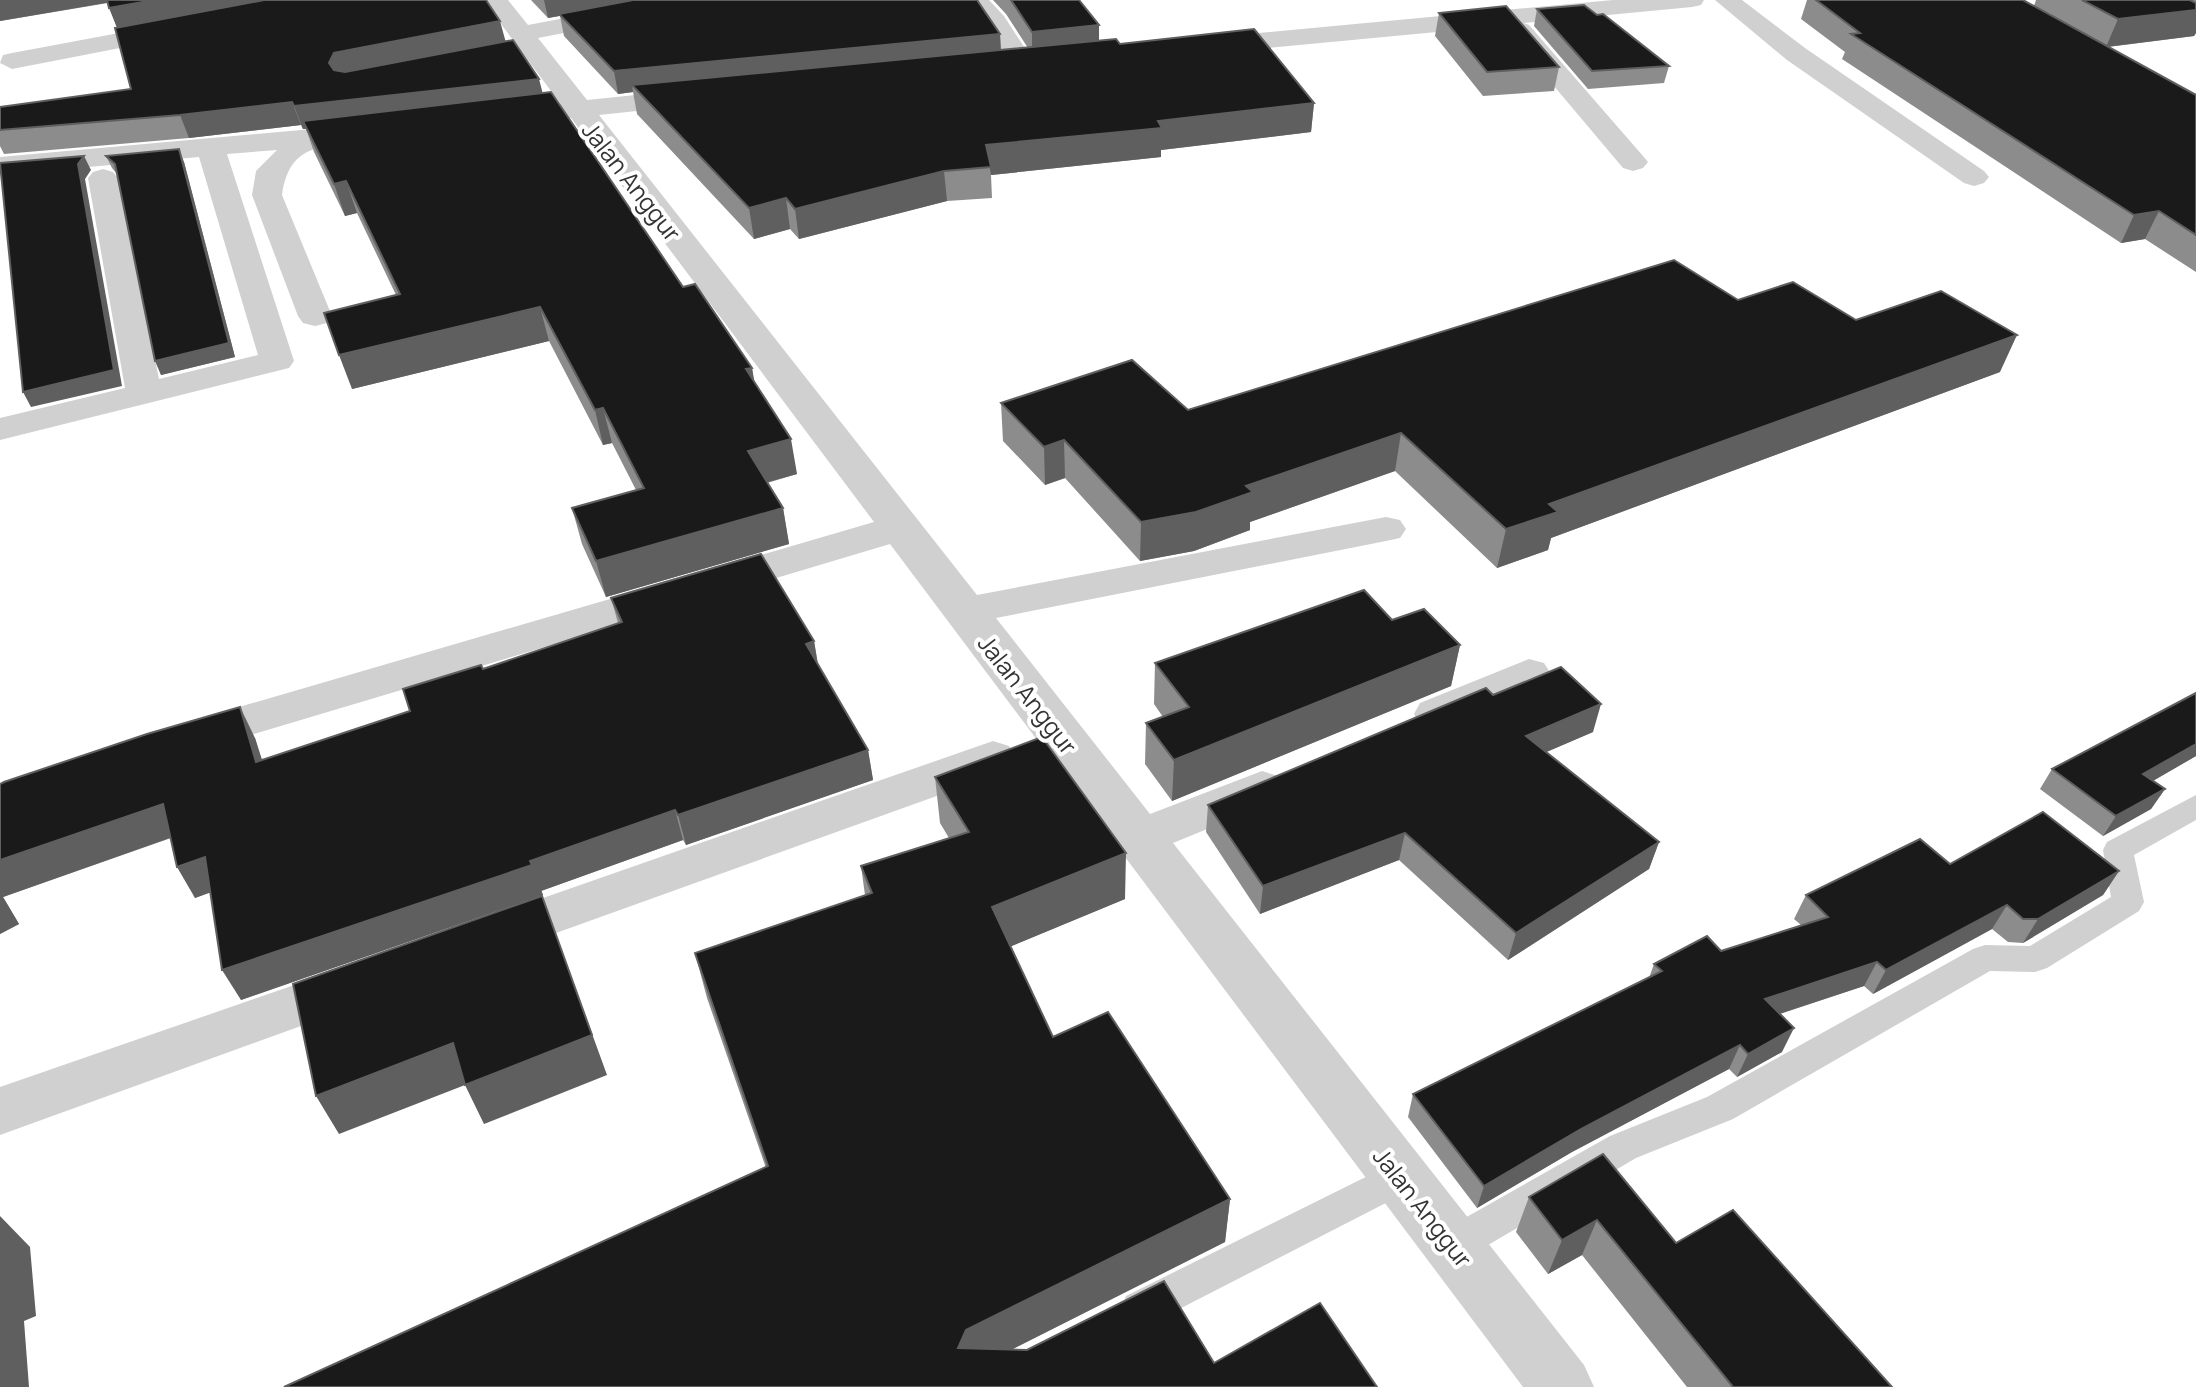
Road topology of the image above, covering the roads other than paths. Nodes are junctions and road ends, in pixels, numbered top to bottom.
1 (495, 0) edge
2 (699, 0) edge
3 (975, 0) edge
4 (1692, 0) edge
5 (1727, 0) edge
6 (1508, 16) junction
7 (195, 26) edge
8 (527, 42) junction
9 (1179, 49) edge
10 (502, 55) edge
11 (12, 61) dead end
12 (1053, 61) edge
13 (1022, 64) junction
14 (990, 67) edge
15 (720, 95) edge
16 (576, 109) junction
17 (531, 114) edge
18 (394, 130) edge
19 (303, 141) junction
20 (211, 149) junction
21 (1633, 162) dead end
22 (0, 166) edge
23 (1974, 177) dead end
24 (103, 178) dead end
25 (315, 316) dead end
26 (144, 394) junction
27 (0, 429) edge
28 (899, 528) junction
29 (1386, 529) dead end
30 (964, 611) junction
31 (1529, 674) dead end
32 (1403, 728) edge
33 (1059, 735) junction
34 (152, 749) edge
35 (1304, 770) edge
36 (2196, 806) edge
37 (1138, 838) junction
38 (447, 952) edge
39 (388, 973) edge
40 (0, 1111) edge
41 (1400, 1177) junction
42 (1453, 1245) junction
43 (1110, 1324) edge
44 (1562, 1387) edge

1 - 8 street, Jalan Anggur
2 - 8 street
3 - 13 street
4 - 6 street
5 - 23 street
6 - 9 street
6 - 21 street
7 - 11 street
8 - 10 street
8 - 16 street, Jalan Anggur
12 - 13 street
13 - 14 street
15 - 16 street
16 - 17 street
16 - 28 street, Jalan Anggur
18 - 19 street
19 - 20 street
19 - 25 street
20 - 22 street
20 - 26 street
24 - 26 street
26 - 27 street
28 - 30 street, Jalan Anggur
28 - 34 street
29 - 30 street
30 - 33 street, Jalan Anggur
31 - 32 street
33 - 37 street, Jalan Anggur
33 - 38 street
35 - 37 street
36 - 42 lane
37 - 41 street, Jalan Anggur
39 - 40 street
41 - 42 street, Jalan Anggur
41 - 43 lane
42 - 44 street, Jalan Anggur

